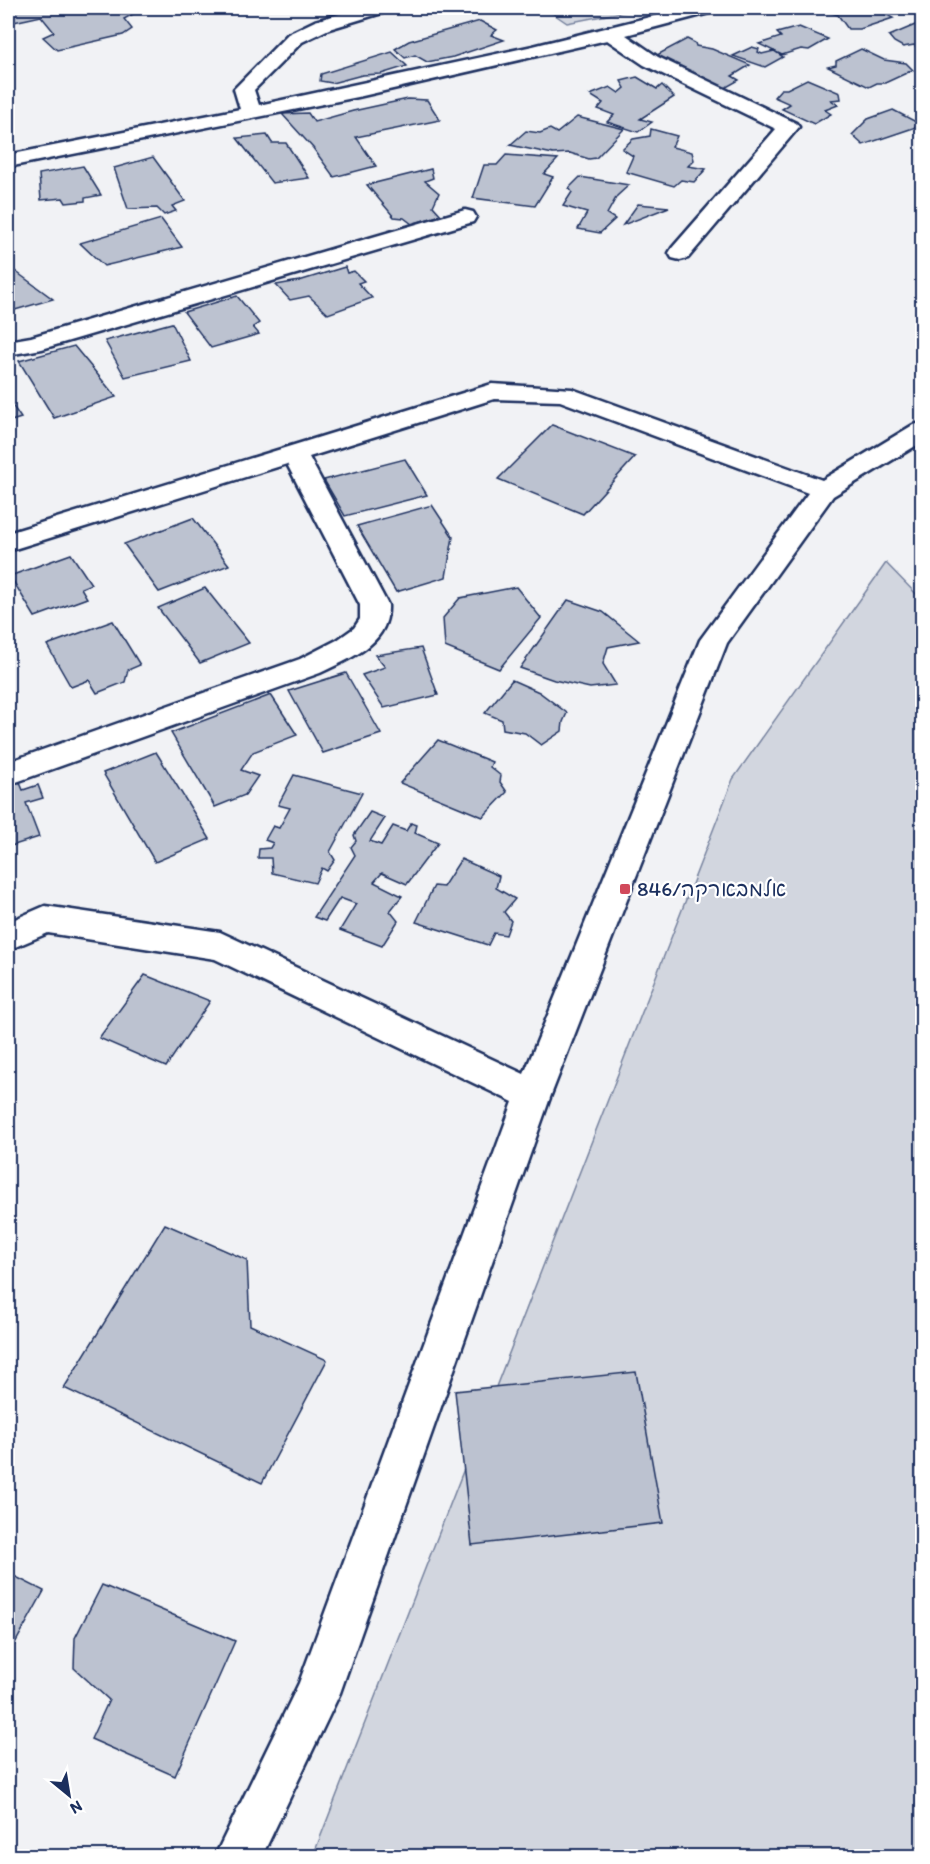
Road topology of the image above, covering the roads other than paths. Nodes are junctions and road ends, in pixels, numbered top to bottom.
1 (378, 8) edge
2 (706, 8) edge
3 (610, 33) junction
4 (250, 112) junction
5 (8, 161) edge
6 (465, 217) dead end
7 (680, 253) dead end
8 (8, 348) edge
9 (922, 431) edge
10 (294, 453) junction
11 (824, 490) junction
12 (8, 543) edge
13 (8, 774) edge
14 (8, 937) edge
15 (532, 1095) junction
16 (238, 1857) edge

1 - 4 street
2 - 3 street
3 - 4 street
3 - 7 street
4 - 5 street
6 - 8 street
9 - 11 street
10 - 11 street
10 - 12 street
10 - 13 street
11 - 15 street
14 - 15 street
15 - 16 street

